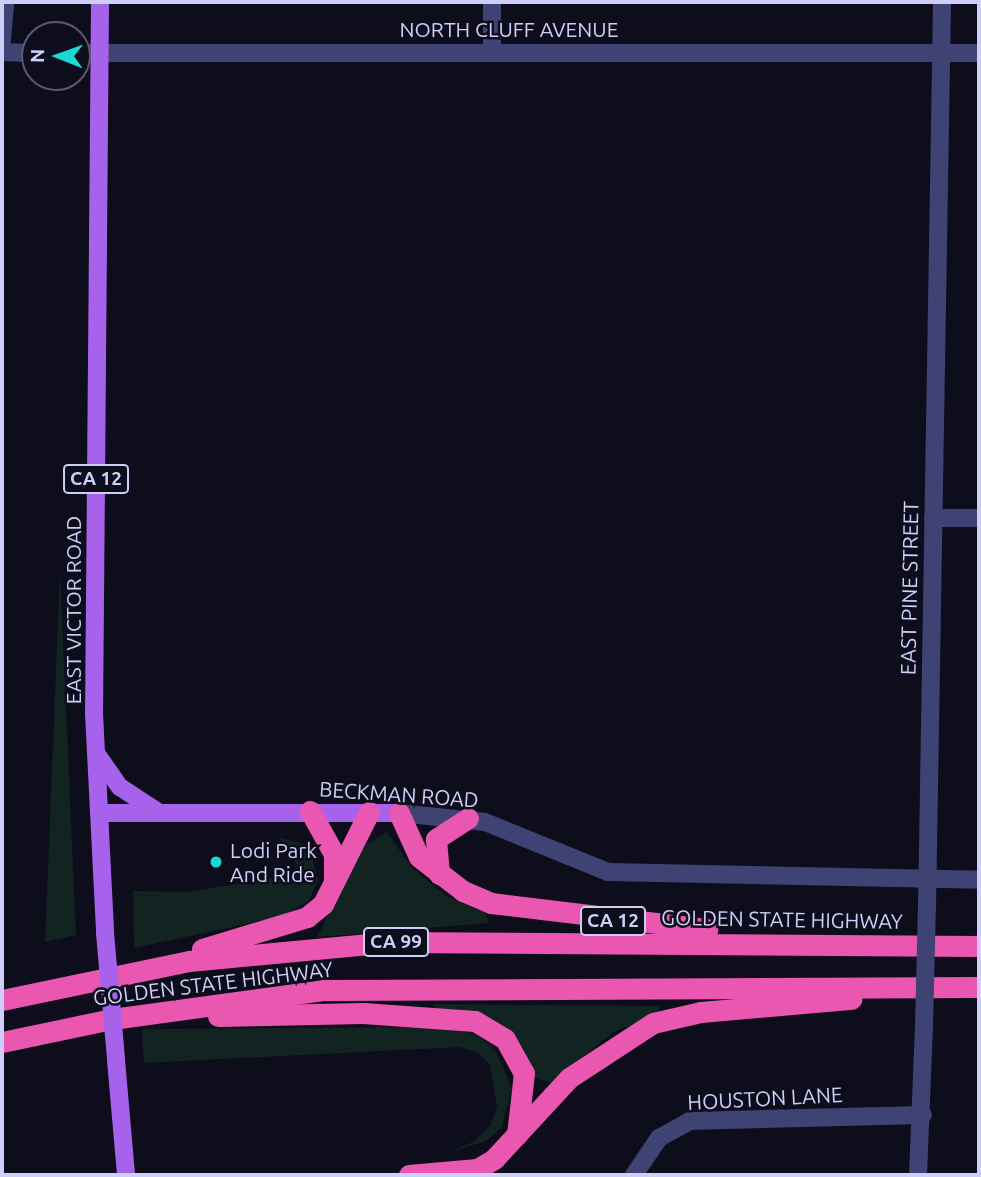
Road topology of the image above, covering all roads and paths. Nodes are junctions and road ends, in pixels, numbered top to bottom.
1 (5, 2) edge
2 (100, 2) edge
3 (492, 2) edge
4 (942, 2) edge
5 (2, 40) edge
6 (492, 51) junction
7 (2, 52) edge
8 (91, 52) edge
9 (100, 52) junction
10 (21, 53) edge
11 (941, 53) junction
12 (979, 53) edge
13 (933, 518) junction
14 (979, 518) edge
15 (96, 754) junction
16 (310, 811) junction
17 (158, 812) junction
18 (369, 812) junction
19 (99, 813) junction
20 (399, 813) junction
21 (468, 818) junction
22 (439, 874) junction
23 (927, 880) junction
24 (979, 880) edge
25 (331, 891) junction
26 (795, 944) junction
27 (979, 946) edge
28 (92, 979) junction
29 (911, 986) junction
30 (979, 987) edge
31 (2, 1000) edge
32 (139, 1015) junction
33 (2, 1042) edge
34 (923, 1115) junction
35 (517, 1137) junction
36 (126, 1175) edge
37 (409, 1175) edge
38 (634, 1175) edge
39 (918, 1175) edge

1 - 5 street
2 - 9 main road, EAST VICTOR ROAD / CA 12
3 - 6 street
4 - 11 street, EAST PINE STREET
6 - 9 street, NORTH CLUFF AVENUE
6 - 11 street, NORTH CLUFF AVENUE
7 - 10 street
8 - 9 street, NORTH CLUFF AVENUE
9 - 15 main road, EAST VICTOR ROAD / CA 12
11 - 12 street, NORTH CLUFF AVENUE
11 - 13 street, EAST PINE STREET
13 - 14 street
13 - 23 street, EAST PINE STREET
15 - 17 main road
15 - 19 main road, EAST VICTOR ROAD / CA 12
16 - 17 main road, BECKMAN ROAD
16 - 18 main road, BECKMAN ROAD
16 - 25 highway
17 - 19 main road, BECKMAN ROAD
18 - 20 main road, BECKMAN ROAD
18 - 25 highway
19 - 36 main road, EAST VICTOR ROAD / CA 12, bridge
20 - 21 street, BECKMAN ROAD
20 - 22 highway, CA 12
21 - 22 highway
21 - 23 street, BECKMAN ROAD
22 - 26 highway, CA 12
23 - 24 street, BECKMAN ROAD
23 - 34 street, EAST PINE STREET, bridge
25 - 28 highway
26 - 27 highway, GOLDEN STATE HIGHWAY / CA 99
26 - 28 highway, GOLDEN STATE HIGHWAY / CA 99
28 - 31 highway, GOLDEN STATE HIGHWAY / CA 99
29 - 30 highway, GOLDEN STATE HIGHWAY / CA 99
29 - 32 highway, GOLDEN STATE HIGHWAY / CA 99
29 - 35 highway
32 - 33 highway, GOLDEN STATE HIGHWAY / CA 99
32 - 35 highway
34 - 38 street, HOUSTON LANE
34 - 39 street, EAST PINE STREET
35 - 37 highway

